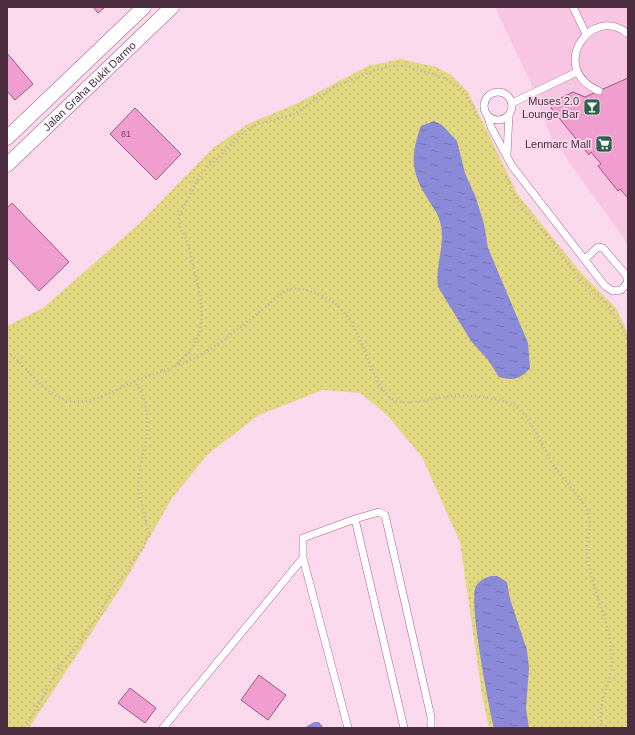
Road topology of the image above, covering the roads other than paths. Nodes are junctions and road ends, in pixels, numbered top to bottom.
1 (144, 7) edge
2 (172, 7) edge
3 (574, 7) edge
4 (586, 34) junction
5 (628, 34) edge
6 (577, 72) junction
7 (599, 91) dead end
8 (512, 103) junction
9 (509, 115) junction
10 (488, 117) junction
11 (7, 138) edge
12 (506, 154) junction
13 (7, 165) edge
14 (585, 259) junction
15 (354, 519) junction
16 (303, 558) junction
17 (163, 728) edge
18 (348, 728) edge
19 (404, 728) edge
20 (431, 728) edge

1 - 11 street, Jalan Graha Bukit Darmo
2 - 13 street, Jalan Graha Bukit Darmo
3 - 4 lane
4 - 5 lane
4 - 6 lane
6 - 7 lane
6 - 8 lane
8 - 9 lane
8 - 10 lane
9 - 10 lane
9 - 12 lane
10 - 12 lane
12 - 14 lane
14 - 14 lane
15 - 16 lane
15 - 19 lane
15 - 20 lane
16 - 17 lane
16 - 18 lane

